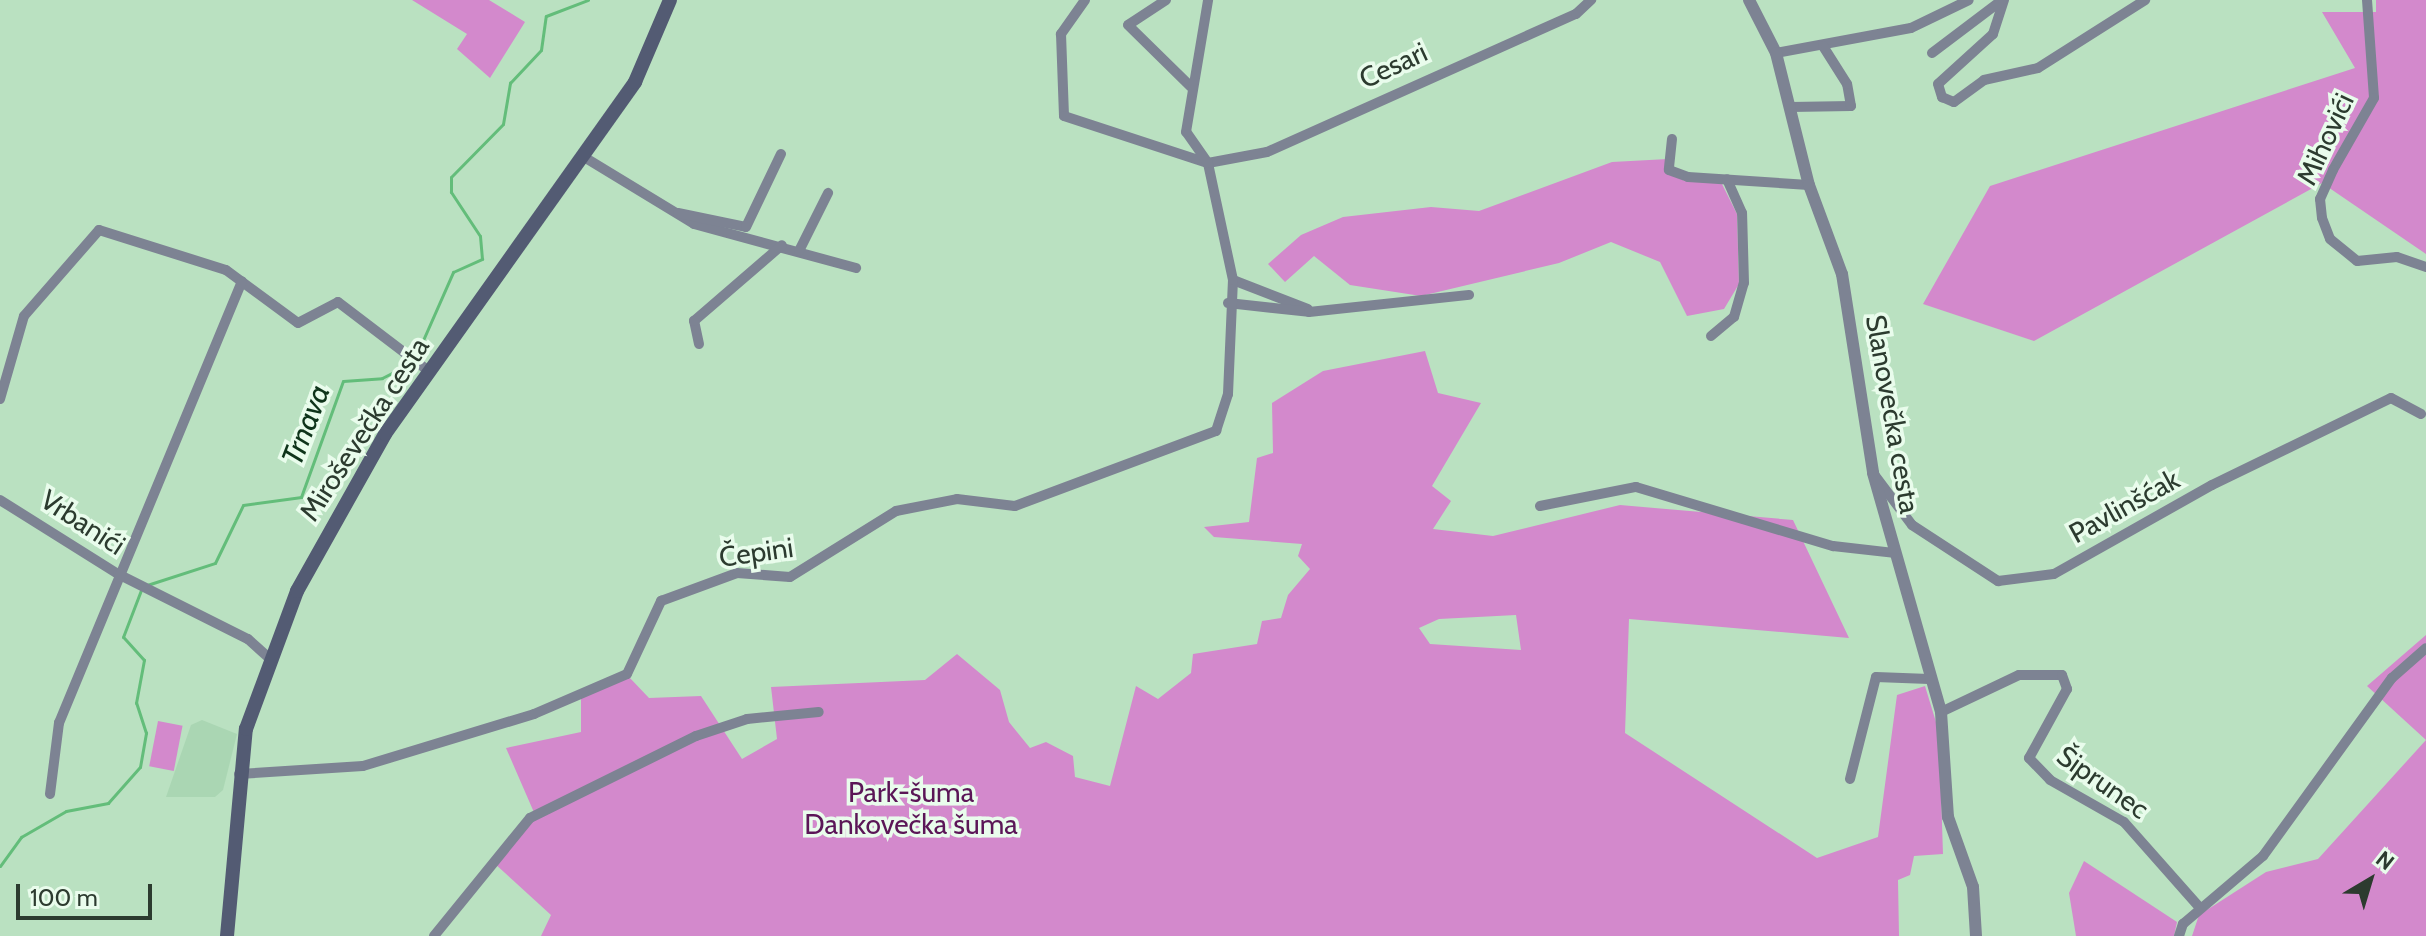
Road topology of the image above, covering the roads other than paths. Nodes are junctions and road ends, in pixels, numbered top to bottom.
1 (670, 0) edge
2 (1085, 0) edge
3 (1166, 0) edge
4 (1208, 0) edge
5 (1591, 0) edge
6 (1749, 0) edge
7 (1969, 0) edge
8 (2003, 0) edge
9 (2145, 0) edge
10 (2367, 0) edge
11 (1959, 3) edge
12 (1823, 46) junction
13 (1776, 53) junction
14 (1932, 53) dead end
15 (1191, 87) junction
16 (1791, 107) junction
17 (1672, 139) dead end
18 (781, 154) dead end
19 (584, 157) junction
20 (1208, 163) junction
21 (1727, 179) junction
22 (1809, 185) junction
23 (828, 193) dead end
24 (678, 213) junction
25 (782, 245) junction
26 (799, 251) junction
27 (2426, 267) edge
28 (856, 268) dead end
29 (1233, 280) junction
30 (242, 281) junction
31 (1469, 295) dead end
32 (1228, 303) junction
33 (1314, 311) junction
34 (1711, 336) dead end
35 (699, 344) dead end
36 (430, 372) junction
37 (0, 399) edge
38 (2421, 414) dead end
39 (1873, 473) junction
40 (0, 500) edge
41 (1540, 506) dead end
42 (1894, 553) junction
43 (118, 574) junction
44 (2426, 648) edge
45 (271, 660) junction
46 (1929, 679) junction
47 (819, 712) dead end
48 (1941, 712) junction
49 (239, 774) junction
50 (1850, 779) dead end
51 (50, 794) dead end
52 (2200, 908) junction
53 (227, 936) edge
54 (434, 936) edge
55 (1976, 936) edge
56 (2179, 936) edge

1 - 19 main road, Miroševečka cesta
2 - 20 street
3 - 15 street
4 - 15 street
5 - 20 street, Cesari
6 - 13 street, Slanovečka cesta
7 - 11 street
8 - 9 street
8 - 14 street
10 - 27 street, Mihovići
11 - 12 street
12 - 13 street
12 - 16 street
13 - 16 street, Slanovečka cesta
15 - 20 street
16 - 22 street, Slanovečka cesta
17 - 21 street
18 - 24 street
19 - 24 street
19 - 36 main road, Miroševečka cesta
20 - 29 street
21 - 22 street
21 - 34 street
22 - 39 street, Slanovečka cesta
23 - 26 street
24 - 25 street
25 - 26 street
25 - 35 street
26 - 28 street
29 - 32 street
29 - 33 street
30 - 36 street
30 - 37 street
30 - 43 street
31 - 33 street
32 - 33 street
32 - 49 street, Čepini
36 - 45 main road, Miroševečka cesta
38 - 39 street, Pavlinšćak
39 - 42 street, Slanovečka cesta
40 - 43 street, Vrbanići
41 - 42 street
42 - 46 street, Slanovečka cesta
43 - 45 street, Vrbanići
43 - 51 street
44 - 52 street
45 - 49 main road, Miroševečka cesta
46 - 48 street, Slanovečka cesta
46 - 50 street
47 - 54 street
48 - 52 street, Šiprunec
48 - 55 street, Slanovečka cesta
49 - 53 main road, Miroševečka cesta
52 - 56 street

